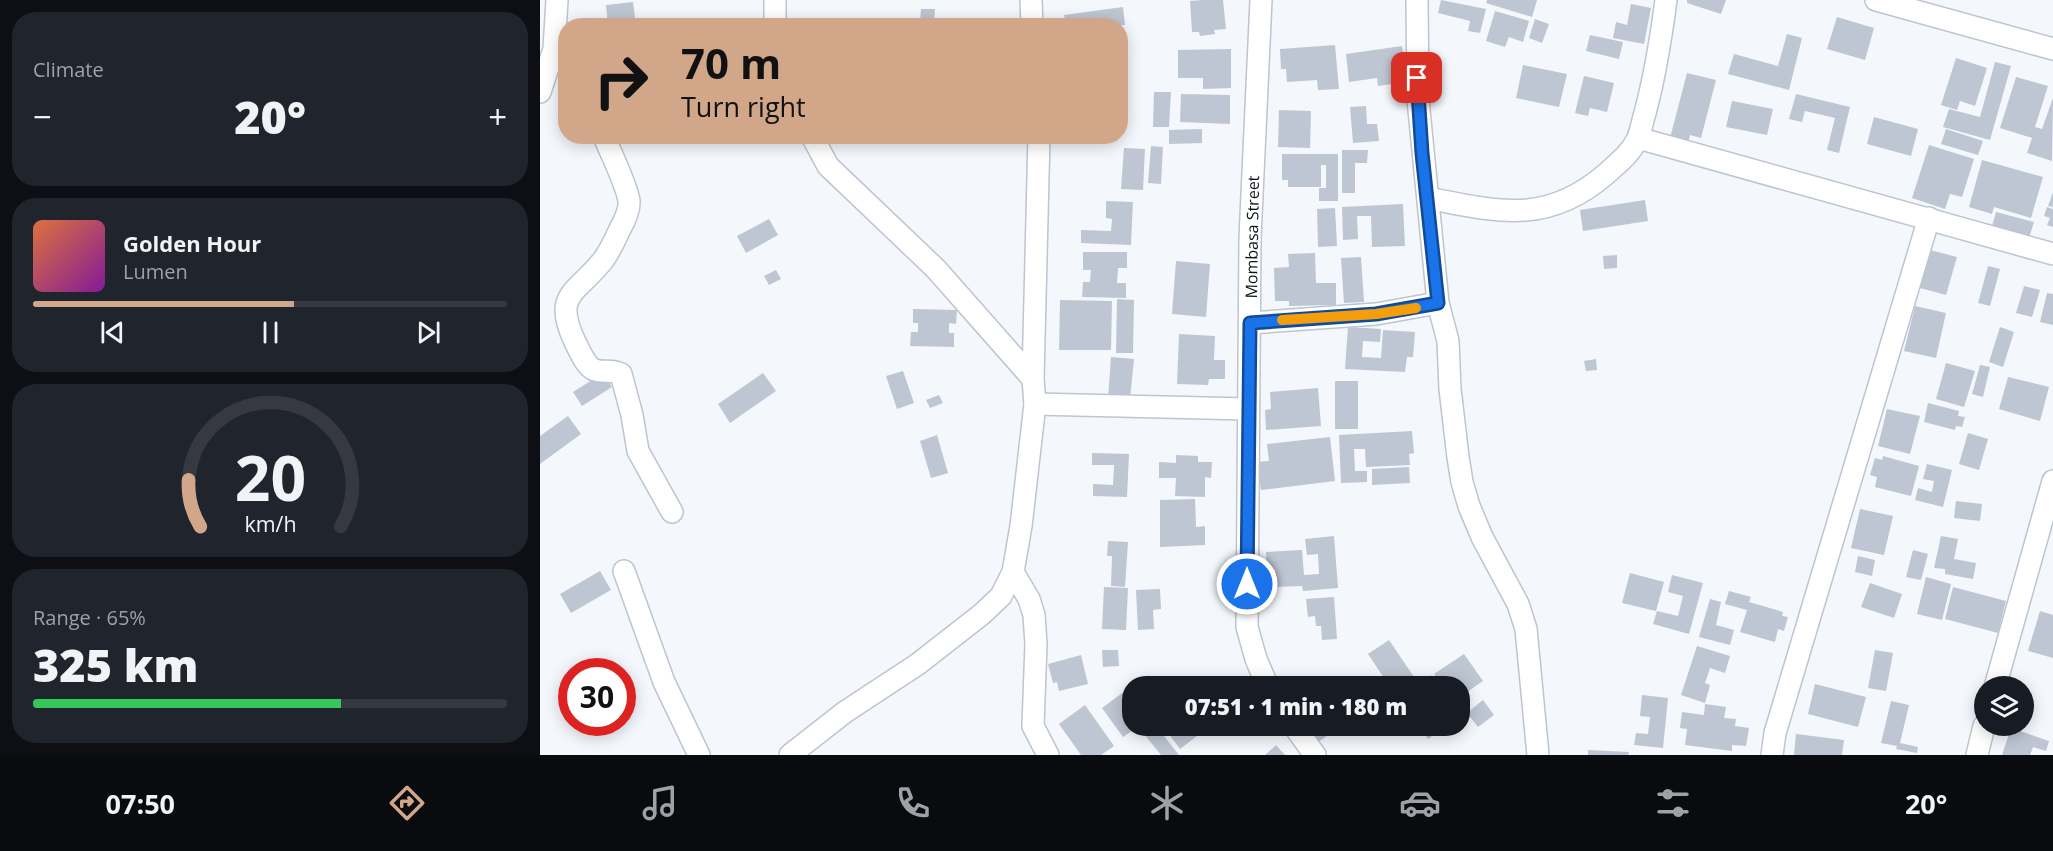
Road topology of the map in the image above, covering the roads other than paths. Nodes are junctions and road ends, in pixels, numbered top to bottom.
1 (556, 0) edge
2 (775, 0) edge
3 (1031, 0) edge
4 (1261, 0) edge
5 (1418, 0) edge
6 (1666, 0) edge
7 (1876, 0) edge
8 (775, 18) edge
9 (1032, 18) edge
10 (554, 47) junction
11 (2053, 49) edge
12 (558, 53) edge
13 (540, 92) edge
14 (1638, 138) junction
15 (607, 144) edge
16 (816, 144) edge
17 (1039, 144) edge
18 (1428, 198) junction
19 (1929, 218) junction
20 (2053, 254) edge
21 (1438, 303) junction
22 (1250, 323) junction
23 (1032, 380) junction
24 (1035, 404) junction
25 (1248, 409) junction
26 (2053, 482) edge
27 (672, 512) dead end
28 (624, 571) dead end
29 (1013, 572) junction
30 (1263, 676) edge
31 (1998, 676) edge
32 (1301, 736) edge
33 (1982, 736) edge
34 (699, 755) edge
35 (790, 755) edge
36 (1048, 755) edge
37 (1315, 755) edge
38 (1538, 755) edge
39 (1772, 755) edge
40 (1977, 755) edge

1 - 10 street
2 - 8 street
3 - 9 street
4 - 22 street, Mombasa Street
5 - 18 street
6 - 14 street
7 - 11 street
10 - 12 street
10 - 13 street
14 - 18 street
14 - 19 street
15 - 27 street
16 - 23 street
17 - 23 street
18 - 21 street
19 - 20 street
19 - 39 street
21 - 22 street
21 - 38 street
22 - 25 street, Mombasa Street
23 - 24 street
24 - 25 street
24 - 29 street
25 - 30 street, Mombasa Street
26 - 31 street
28 - 34 street
29 - 35 street
29 - 36 street
32 - 37 street
33 - 40 street

